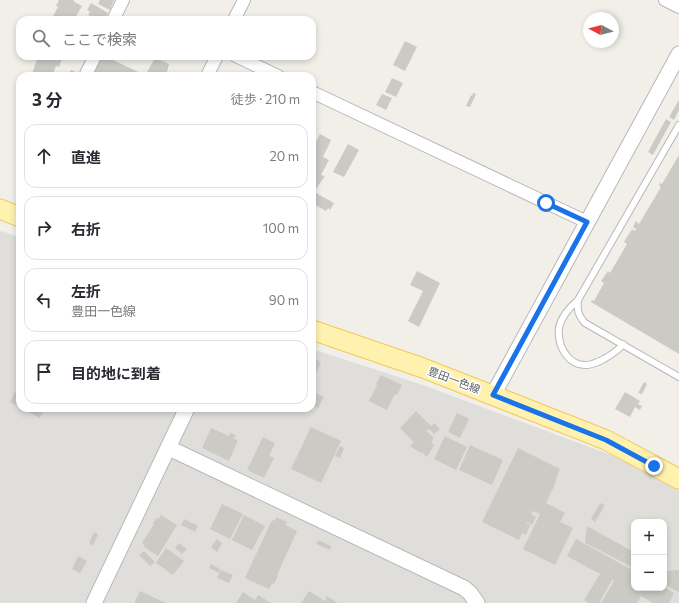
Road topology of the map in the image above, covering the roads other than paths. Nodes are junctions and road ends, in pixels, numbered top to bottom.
1 (123, 0) edge
2 (244, 0) edge
3 (665, 0) edge
4 (679, 7) edge
5 (115, 16) edge
6 (236, 16) edge
7 (679, 54) edge
8 (93, 60) edge
9 (215, 60) edge
10 (244, 60) edge
11 (87, 72) edge
12 (209, 72) edge
13 (270, 72) edge
14 (316, 94) edge
15 (679, 125) edge
16 (587, 222) junction
17 (578, 300) junction
18 (316, 331) edge
19 (623, 344) junction
20 (679, 377) edge
21 (493, 395) junction
22 (185, 412) edge
23 (169, 448) junction
24 (679, 479) edge
25 (94, 603) edge
26 (477, 603) edge

1 - 5 street
2 - 6 street
3 - 4 street
7 - 16 street
8 - 11 street
9 - 12 street
10 - 13 street
14 - 16 street
15 - 17 lane
16 - 21 street
17 - 19 lane
17 - 19 lane
18 - 21 main road, 豊田一色線
19 - 20 lane
21 - 24 main road, 豊田一色線
22 - 23 street
23 - 25 street
23 - 26 street

